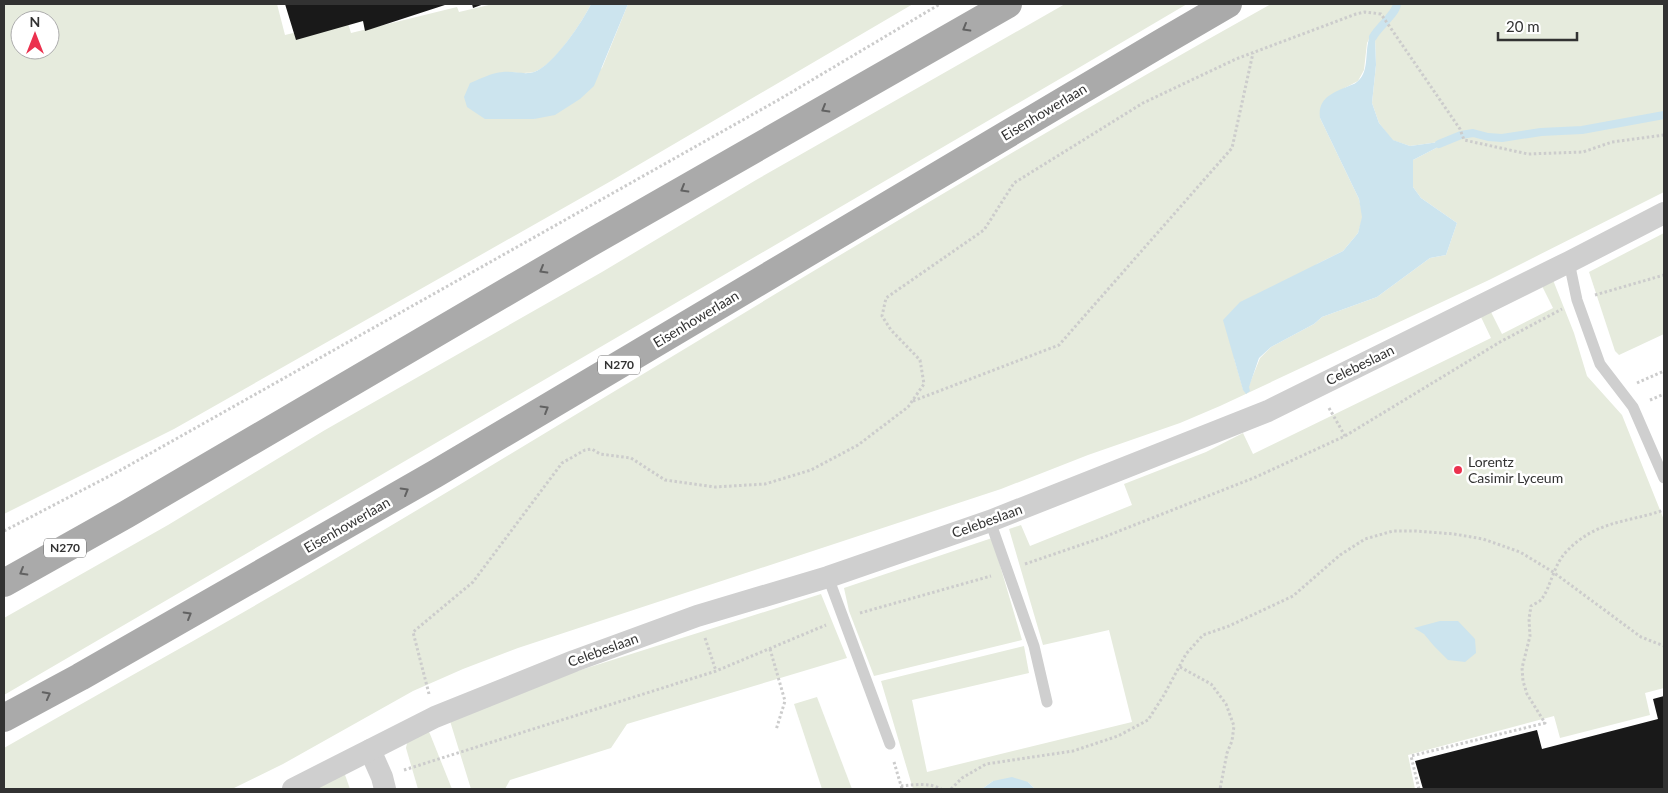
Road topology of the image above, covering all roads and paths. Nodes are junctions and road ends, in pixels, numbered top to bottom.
1 (940, 4) edge
2 (1008, 4) edge
3 (1228, 4) edge
4 (1253, 52) junction
5 (1664, 135) edge
6 (1664, 213) edge
7 (1568, 262) junction
8 (1664, 275) edge
9 (1577, 300) junction
10 (1664, 371) edge
11 (1317, 387) junction
12 (1620, 390) junction
13 (912, 401) junction
14 (1345, 436) junction
15 (1664, 478) edge
16 (1664, 510) edge
17 (990, 521) junction
18 (4, 531) edge
19 (1008, 570) junction
20 (1553, 572) junction
21 (828, 577) junction
22 (4, 583) edge
23 (697, 616) junction
24 (844, 618) junction
25 (1664, 646) edge
26 (770, 649) junction
27 (1180, 667) junction
28 (716, 671) junction
29 (1047, 702) dead end
30 (435, 717) junction
31 (4, 718) edge
32 (776, 730) dead end
33 (890, 744) joint
34 (370, 750) junction
35 (384, 783) edge
36 (901, 788) edge
37 (293, 789) edge
38 (941, 789) edge
39 (951, 789) edge
40 (1220, 789) edge
41 (1419, 789) edge

1 - 18 path
2 -> 22 main road, N270
31 -> 3 main road, Eisenhowerlaan / N270
4 - 5 path
4 - 13 path
4 - 13 path
6 - 7 street, Celebeslaan
7 - 9 lane
7 - 11 street, Celebeslaan
8 - 9 path
9 - 12 lane
9 - 14 path
10 - 12 path
11 - 14 path
11 - 17 street, Celebeslaan
12 - 15 lane
13 - 30 path
14 - 19 path
16 - 20 path
17 - 19 lane
17 - 21 street, Celebeslaan
19 - 24 path
19 - 29 lane
20 - 25 path
20 - 27 path
20 - 41 path
21 - 23 street, Celebeslaan
21 - 24 lane
23 - 28 path
23 - 30 street, Celebeslaan
24 - 26 path
24 - 33 lane
26 - 28 path
26 - 32 path
27 - 39 path
27 - 40 path
28 - 35 path
30 - 34 street, Celebeslaan
33 - 36 path
34 - 35 street
34 - 37 street, Celebeslaan
36 - 38 path

